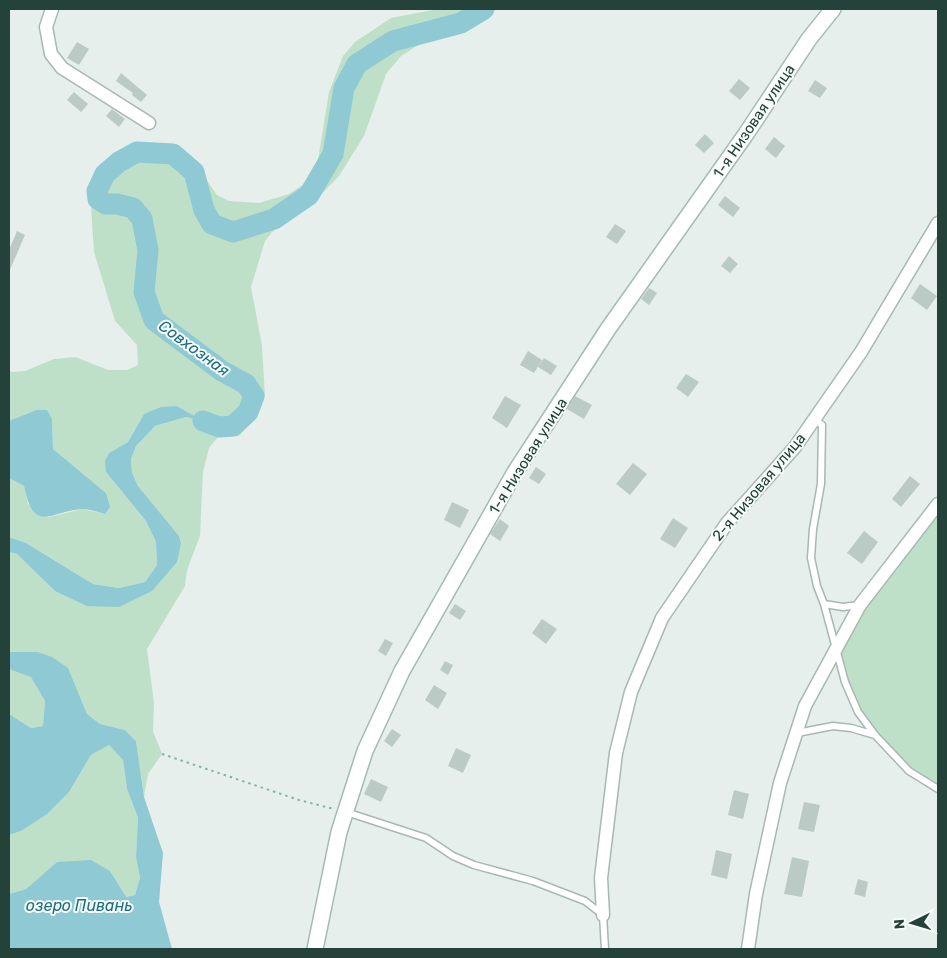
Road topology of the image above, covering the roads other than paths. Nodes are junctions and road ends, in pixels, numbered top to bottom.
1 (52, 9) edge
2 (833, 9) edge
3 (149, 123) dead end
4 (938, 223) edge
5 (814, 419) junction
6 (938, 504) edge
7 (824, 604) junction
8 (860, 604) junction
9 (836, 648) junction
10 (797, 733) junction
11 (875, 734) junction
12 (938, 789) edge
13 (346, 812) junction
14 (603, 916) junction
15 (315, 949) edge
16 (605, 949) edge
17 (748, 949) edge

1 - 3 street
2 - 13 street, 1-я Низовая улица
4 - 5 street, 2-я Низовая улица
5 - 7 lane
5 - 14 street, 2-я Низовая улица
6 - 8 street
7 - 8 lane
7 - 9 lane
8 - 9 street
9 - 10 street
9 - 11 lane
10 - 11 lane
10 - 17 street
11 - 12 lane
13 - 14 lane
13 - 15 street, 1-я Низовая улица
14 - 16 lane

